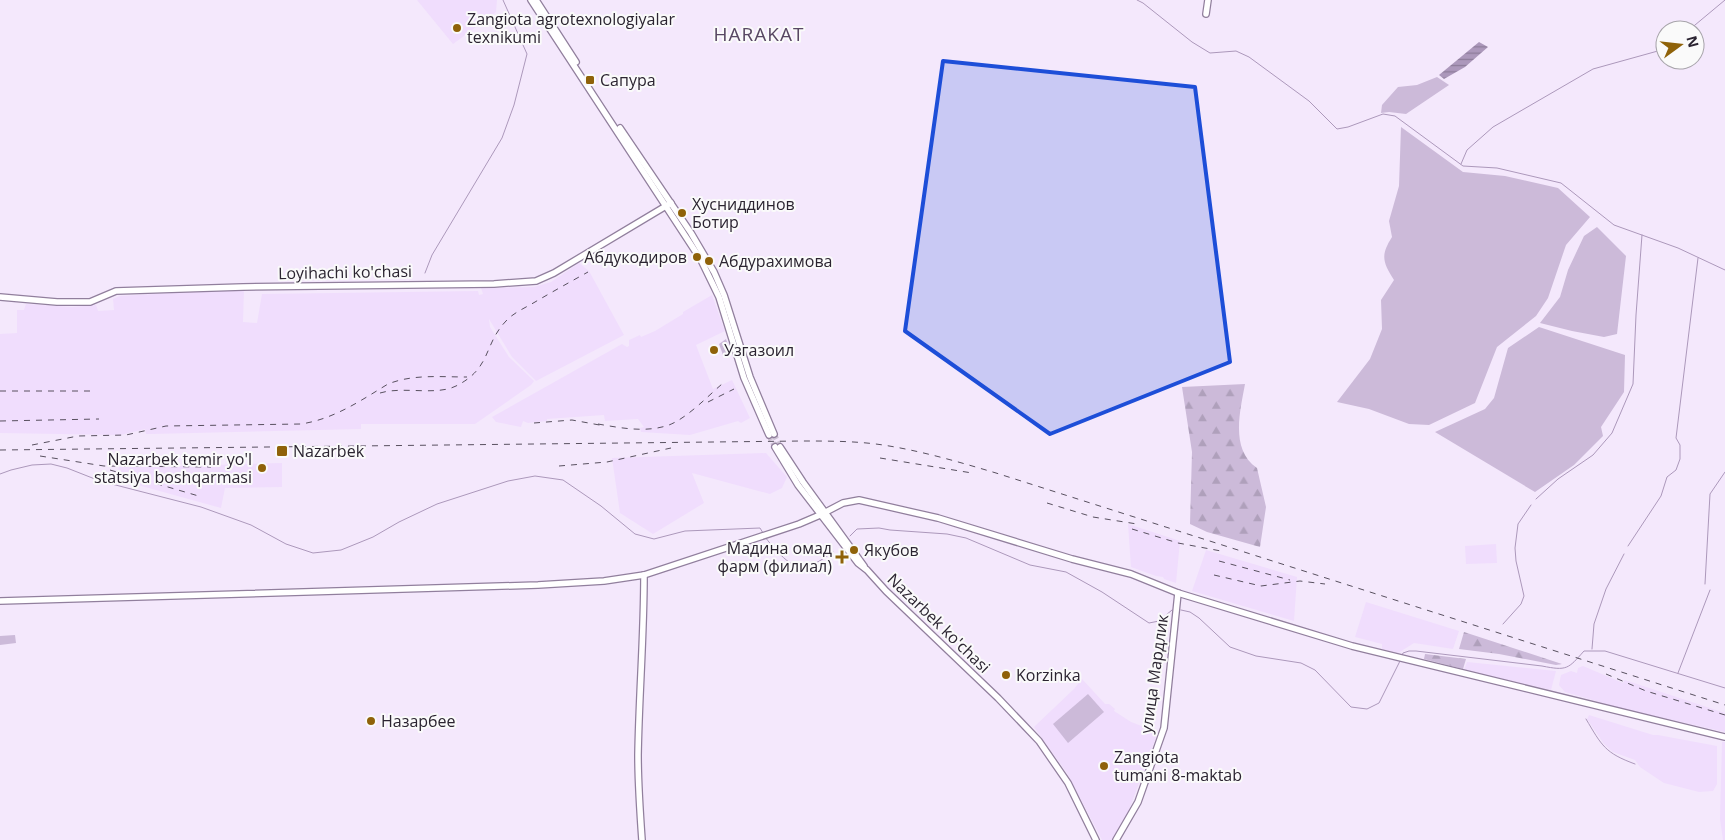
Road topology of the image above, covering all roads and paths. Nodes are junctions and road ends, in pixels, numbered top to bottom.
1 (531, 0) edge
2 (536, 0) edge
3 (1208, 0) edge
4 (1206, 14) dead end
5 (668, 204) junction
6 (0, 297) edge
7 (772, 435) tunnel mouth
8 (778, 447) tunnel mouth
9 (822, 514) junction
10 (644, 575) junction
11 (1178, 593) junction
12 (0, 601) edge
13 (1725, 738) edge
14 (642, 840) edge
15 (1095, 840) edge
16 (1116, 840) edge

1 - 5 main road
2 - 5 main road
3 - 4 main road
5 - 6 main road, Loyihachi ko'chasi
5 - 7 main road
8 - 9 main road, Nazarbek ko'chasi
9 - 10 main road
9 - 11 main road
9 - 15 main road, Nazarbek ko'chasi
10 - 12 main road
10 - 14 main road
11 - 13 main road
11 - 16 main road, улица Мардлик

